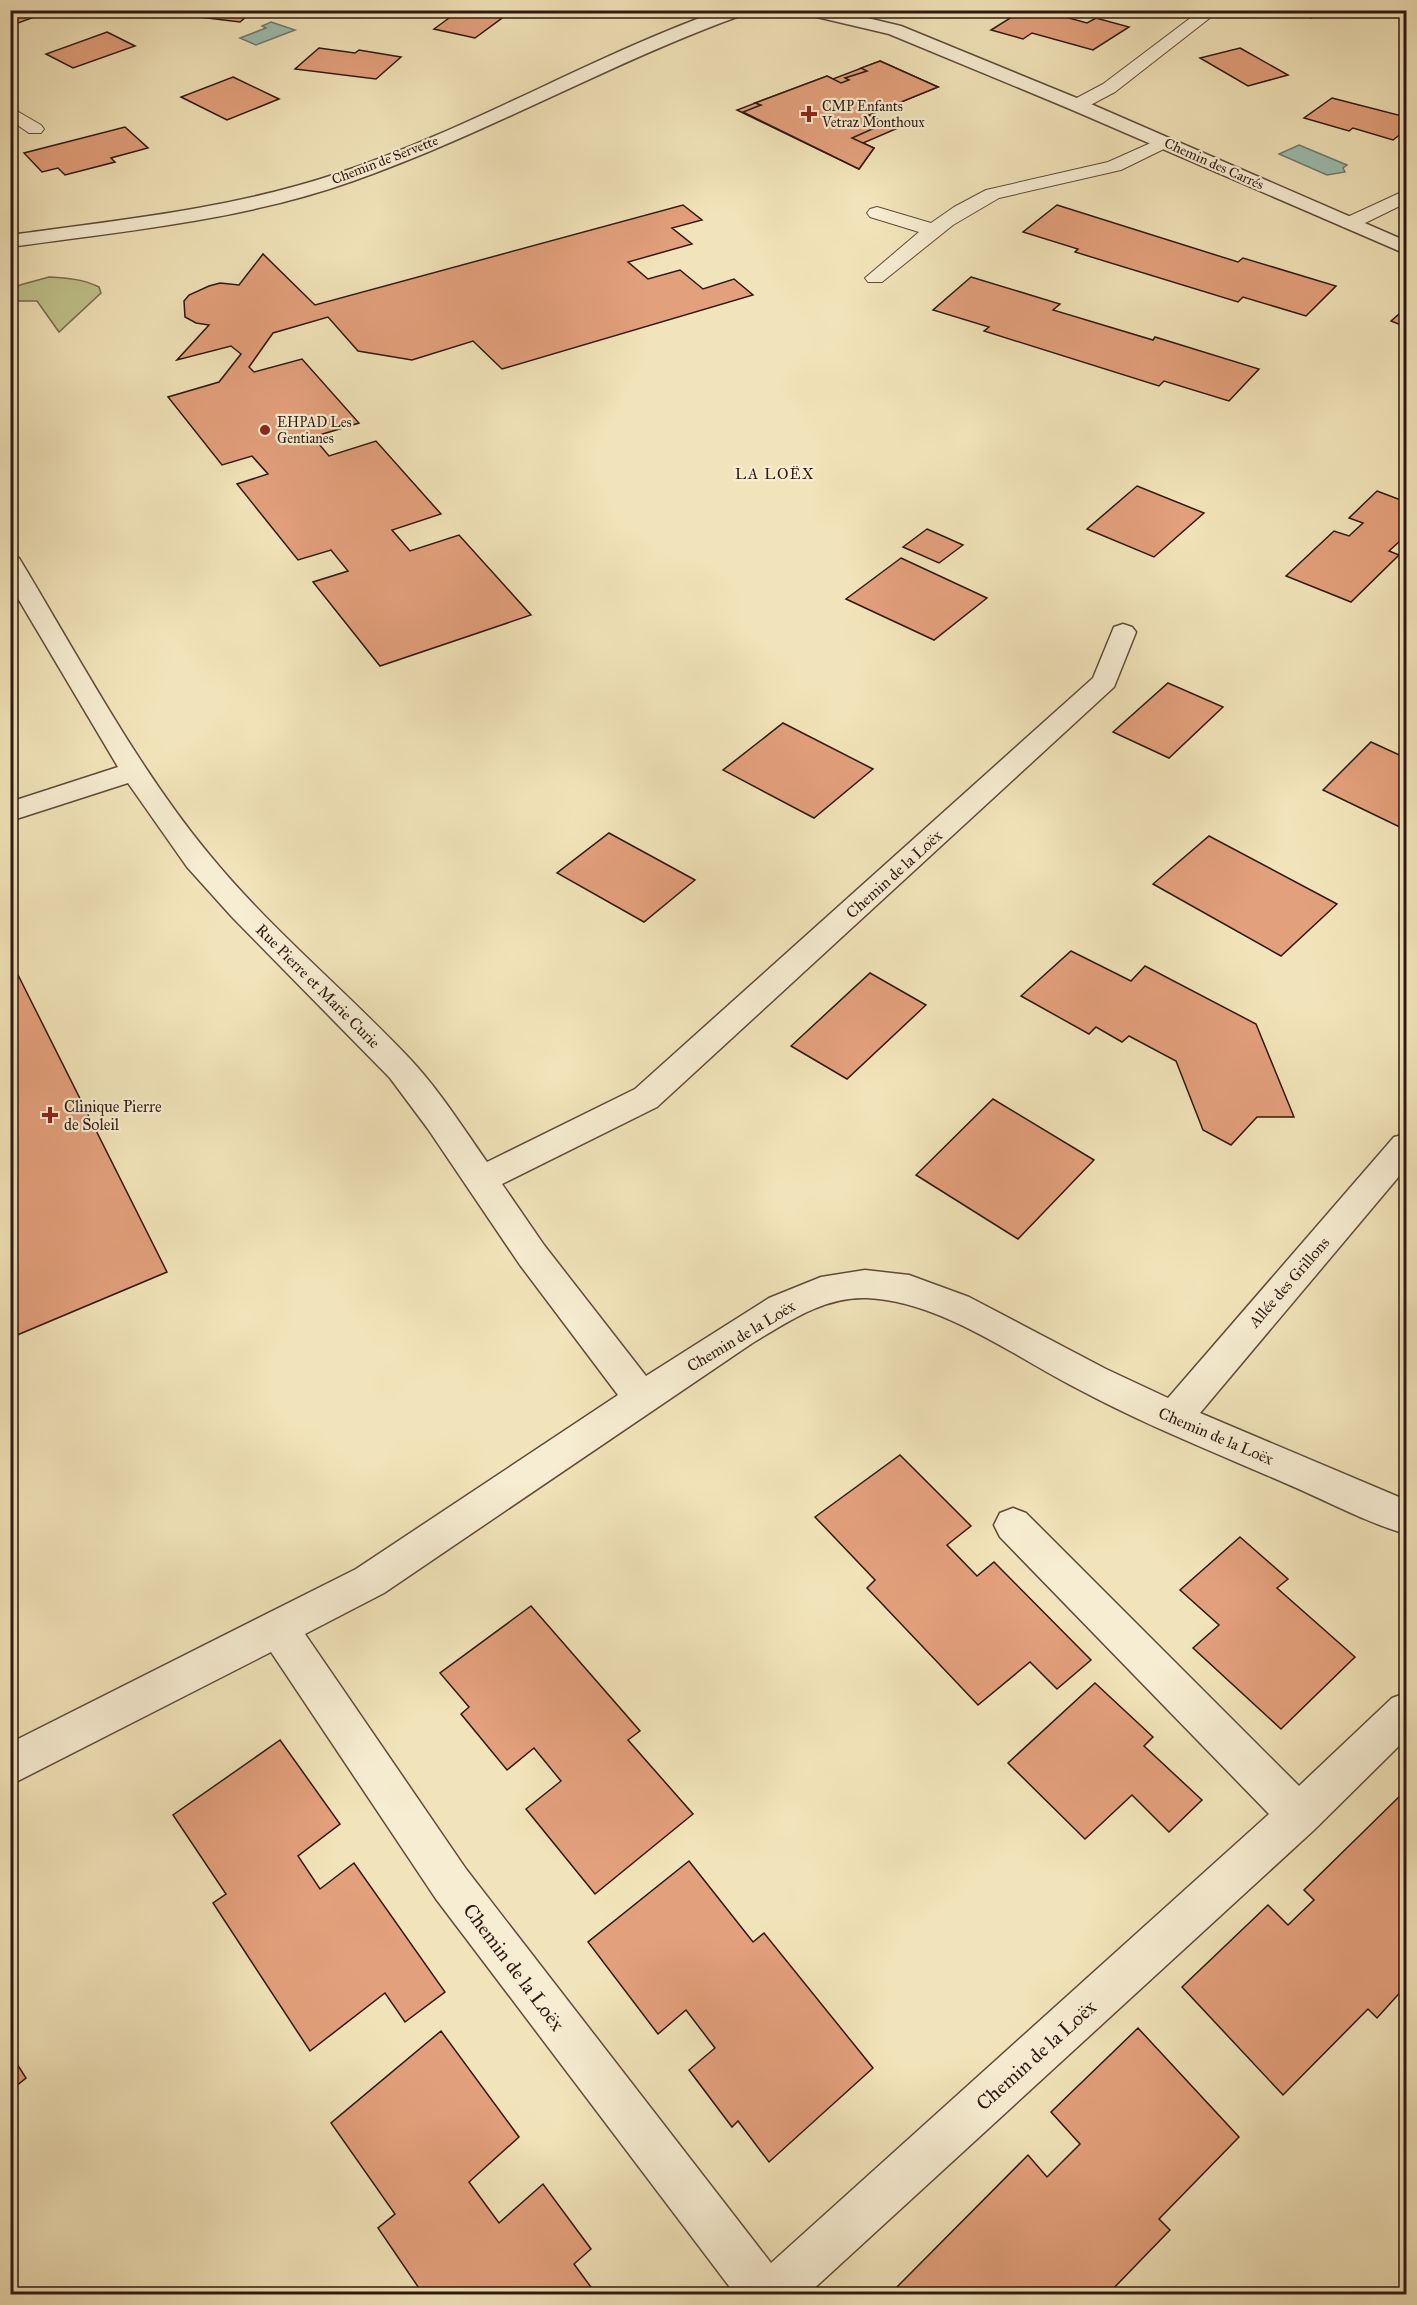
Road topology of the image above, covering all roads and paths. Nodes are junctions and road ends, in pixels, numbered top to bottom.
1 (740, 10) edge
2 (810, 10) edge
3 (1212, 10) edge
4 (1077, 105) junction
5 (10, 112) edge
6 (35, 129) dead end
7 (1164, 142) junction
8 (1407, 196) edge
9 (878, 213) dead end
10 (1350, 223) junction
11 (935, 231) junction
12 (10, 242) edge
13 (1407, 248) edge
14 (875, 278) dead end
15 (10, 563) edge
16 (1124, 632) dead end
17 (134, 771) junction
18 (10, 812) edge
19 (1407, 1146) edge
20 (480, 1180) junction
21 (642, 1398) junction
22 (1173, 1418) junction
23 (1407, 1518) edge
24 (1013, 1524) dead end
25 (278, 1629) junction
26 (1407, 1712) edge
27 (10, 1765) edge
28 (1299, 1815) junction
29 (765, 2295) edge
30 (773, 2295) edge

1 - 12 street, Chemin de Servette
2 - 4 street, Chemin des Carrés
3 - 4 lane
4 - 7 street, Chemin des Carrés
5 - 6 lane
7 - 10 street, Chemin des Carrés
7 - 11 lane
8 - 10 lane
9 - 11 lane
10 - 13 street, Chemin des Carrés
11 - 14 lane
15 - 17 street, Rue Pierre et Marie Curie
16 - 20 street, Chemin de la Loëx
17 - 18 street
17 - 20 street, Rue Pierre et Marie Curie
19 - 22 street, Allée des Grillons
20 - 21 street, Rue Pierre et Marie Curie
21 - 22 street, Chemin de la Loëx
21 - 25 street, Chemin de la Loëx
22 - 23 street, Chemin de la Loëx
24 - 28 street
25 - 27 street, Chemin de la Loëx
25 - 29 street, Chemin de la Loëx
26 - 28 street, Chemin de la Loëx
28 - 30 street, Chemin de la Loëx

